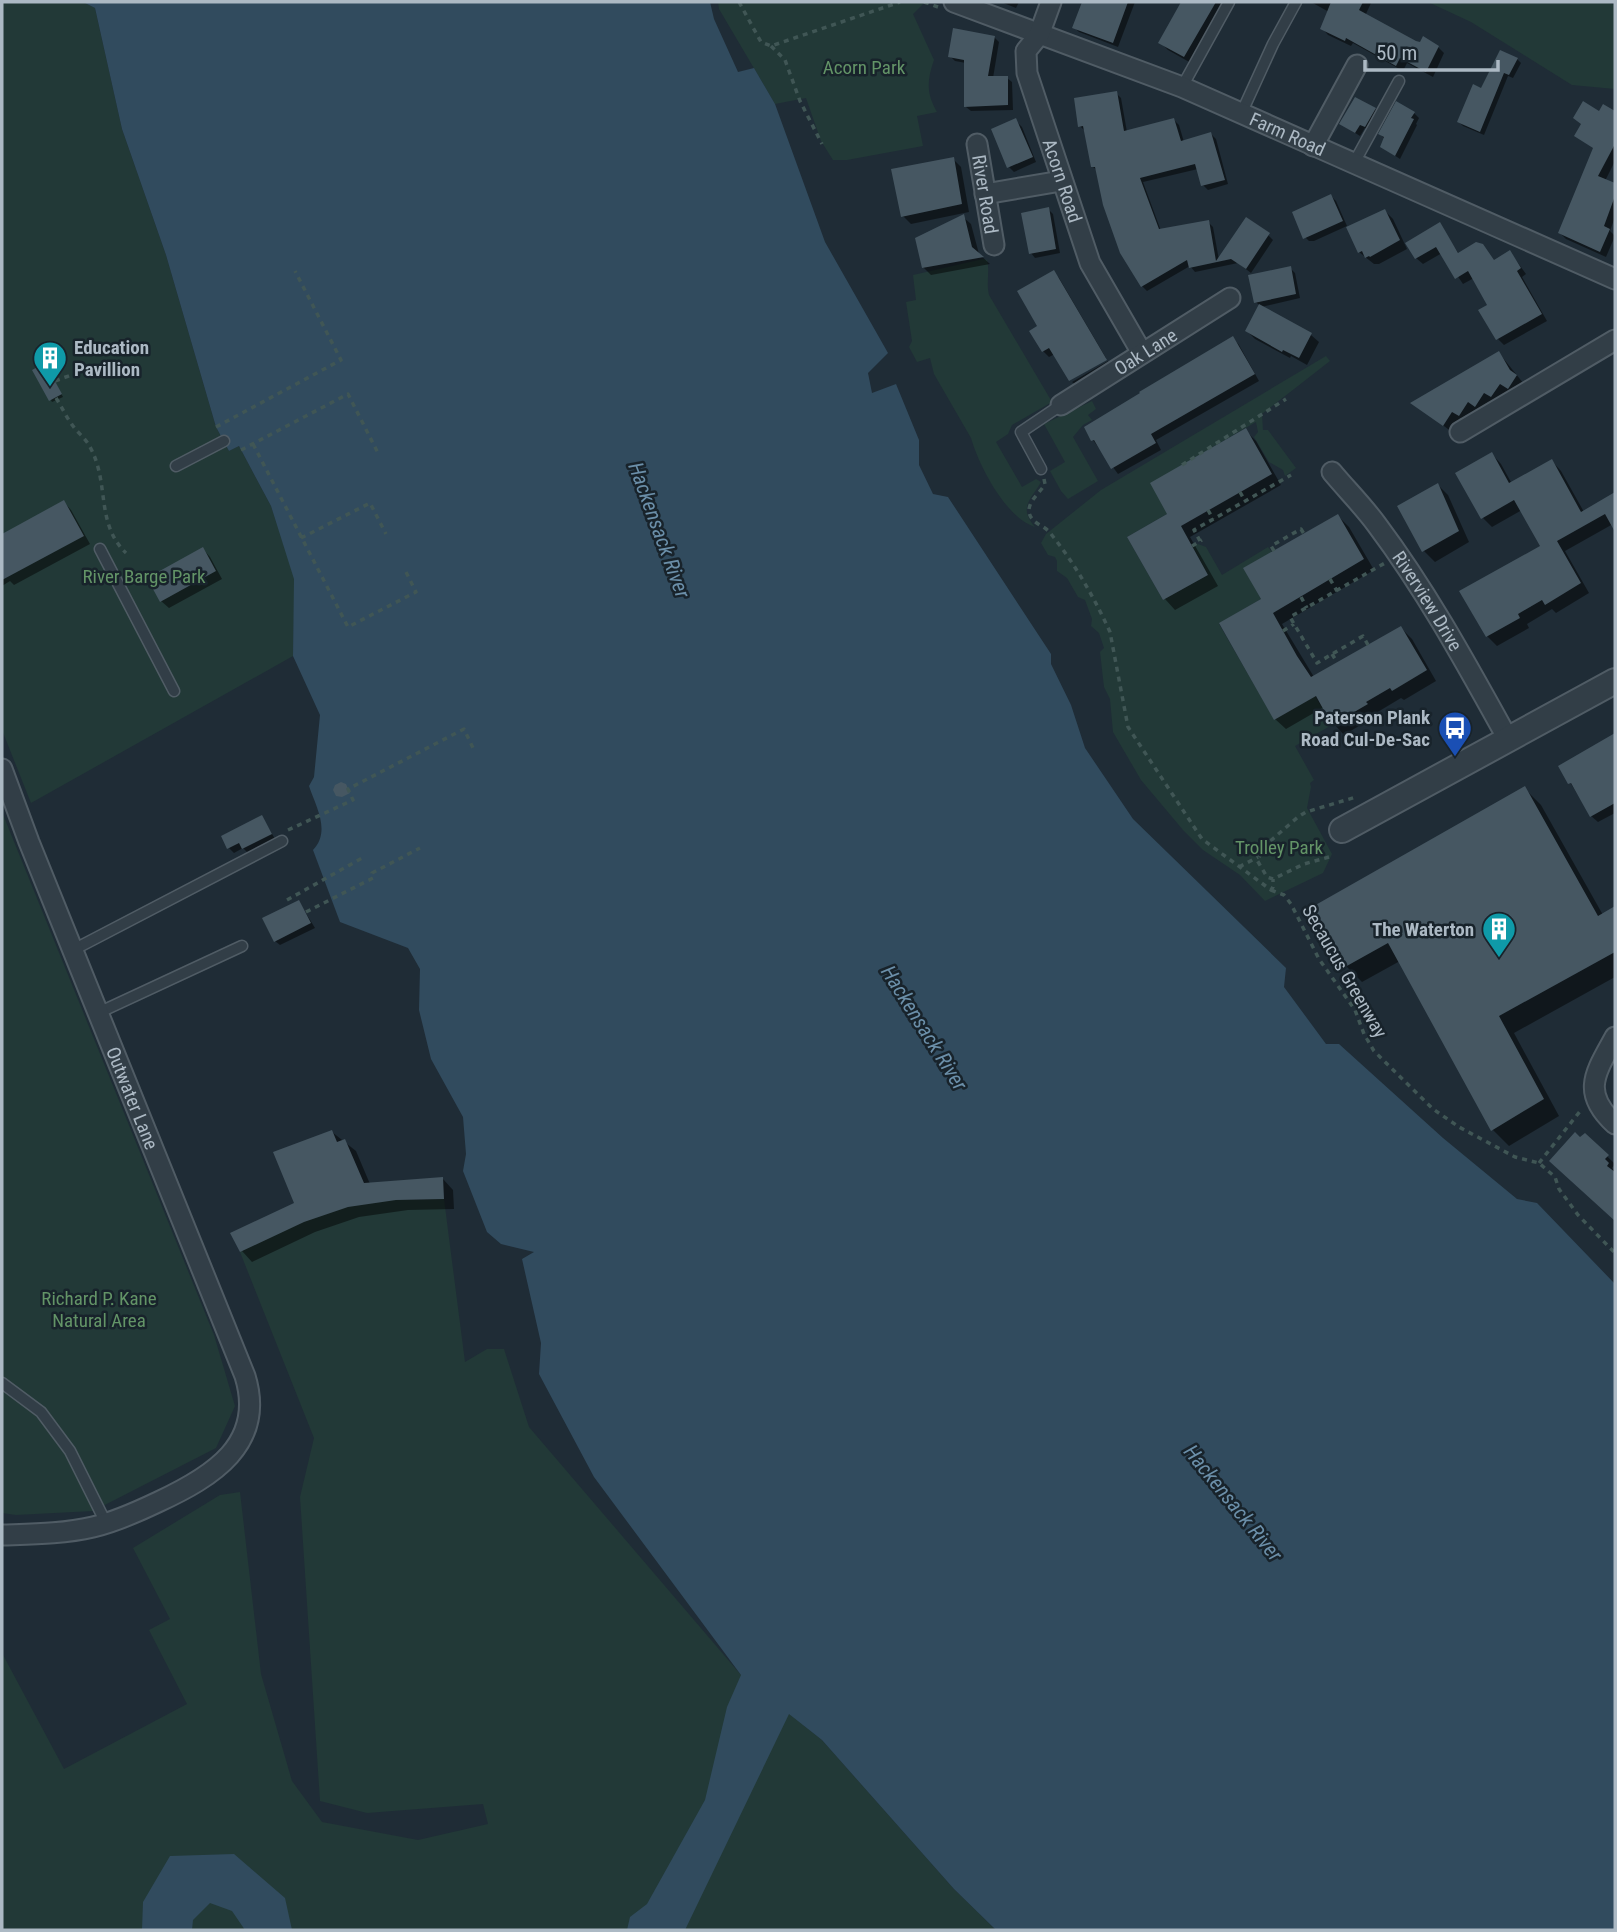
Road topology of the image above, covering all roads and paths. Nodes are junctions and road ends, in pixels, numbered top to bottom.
1 (739, 2) edge
2 (900, 2) edge
3 (924, 2) edge
4 (1051, 2) edge
5 (1229, 2) edge
6 (1296, 2) edge
7 (952, 6) edge
8 (1039, 35) junction
9 (771, 46) junction
10 (1357, 65) dead end
11 (1399, 81) dead end
12 (1182, 87) junction
13 (1241, 114) junction
14 (822, 144) dead end
15 (977, 144) dead end
16 (1314, 146) junction
17 (1354, 163) junction
18 (1061, 181) junction
19 (985, 194) junction
20 (994, 245) dead end
21 (295, 271) dead end
22 (1615, 279) edge
23 (1230, 298) dead end
24 (1615, 340) edge
25 (1142, 353) junction
26 (99, 365) dead end
27 (55, 381) dead end
28 (56, 398) dead end
29 (1286, 399) dead end
30 (1061, 405) joint
31 (216, 427) dead end
32 (1460, 432) dead end
33 (224, 441) dead end
34 (253, 444) junction
35 (241, 450) dead end
36 (378, 453) dead end
37 (1182, 465) dead end
38 (176, 466) dead end
39 (1332, 472) dead end
40 (1042, 473) joint
41 (1291, 475) dead end
42 (1240, 492) dead end
43 (1245, 501) junction
44 (1208, 510) dead end
45 (1213, 519) junction
46 (386, 534) dead end
47 (1304, 534) dead end
48 (301, 538) junction
49 (1192, 546) dead end
50 (100, 549) dead end
51 (1274, 551) dead end
52 (127, 554) dead end
53 (1386, 563) dead end
54 (406, 572) dead end
55 (1331, 579) dead end
56 (1338, 591) junction
57 (1301, 597) dead end
58 (1307, 608) junction
59 (1294, 624) junction
60 (1283, 631) dead end
61 (1368, 645) dead end
62 (1332, 654) junction
63 (1337, 662) dead end
64 (1615, 681) edge
65 (174, 691) dead end
66 (1508, 741) junction
67 (474, 750) dead end
68 (2, 769) edge
69 (1359, 796) dead end
70 (1342, 830) dead end
71 (284, 836) joint
72 (421, 848) dead end
73 (364, 857) dead end
74 (1258, 857) junction
75 (1329, 857) dead end
76 (1239, 867) junction
77 (1273, 879) junction
78 (1271, 890) junction
79 (287, 900) dead end
80 (306, 912) dead end
81 (242, 946) dead end
82 (73, 950) junction
83 (98, 1013) junction
84 (1615, 1037) edge
85 (1584, 1107) dead end
86 (1615, 1124) edge
87 (1539, 1163) junction
88 (1615, 1253) edge
89 (2, 1383) edge
90 (106, 1523) junction
91 (2, 1535) edge

1 - 9 path
2 - 9 path
3 - 7 path
4 - 8 street, Acorn Road
5 - 12 lane
6 - 13 lane
7 - 8 street, Farm Road
8 - 12 street, Farm Road
8 - 18 street, Acorn Road
9 - 14 path
10 - 16 street
11 - 17 lane
12 - 13 street, Farm Road
13 - 16 street, Farm Road
15 - 19 street, River Road
16 - 17 street, Farm Road
17 - 22 street, Farm Road
18 - 19 street
18 - 25 street, Acorn Road
19 - 20 street, River Road
21 - 31 path
23 - 25 street, Oak Lane
24 - 32 street
25 - 30 street, Oak Lane
26 - 27 path
28 - 52 path
29 - 37 path
30 - 40 lane
33 - 38 lane
34 - 35 path
34 - 36 path
34 - 48 path
39 - 66 street, Riverview Drive
40 - 76 path, Secaucus Greenway
41 - 43 path
42 - 43 path
43 - 45 path
44 - 45 path
45 - 49 path
46 - 48 path
47 - 51 path
48 - 54 path
50 - 65 lane
53 - 56 path
55 - 56 path
56 - 58 path
57 - 58 path
58 - 59 path
59 - 60 path
59 - 62 path
61 - 62 path
62 - 63 path
64 - 66 street
66 - 70 street
67 - 71 path
68 - 82 street, Outwater Lane
69 - 74 path
71 - 82 lane
72 - 80 path
73 - 79 path
74 - 76 path
74 - 77 path
75 - 77 path
76 - 78 path, Secaucus Greenway
77 - 78 path
78 - 87 path, Secaucus Greenway
81 - 83 lane
82 - 83 street, Outwater Lane
83 - 90 street, Outwater Lane
84 - 86 street
85 - 87 path
87 - 88 path
89 - 90 lane
90 - 91 street

